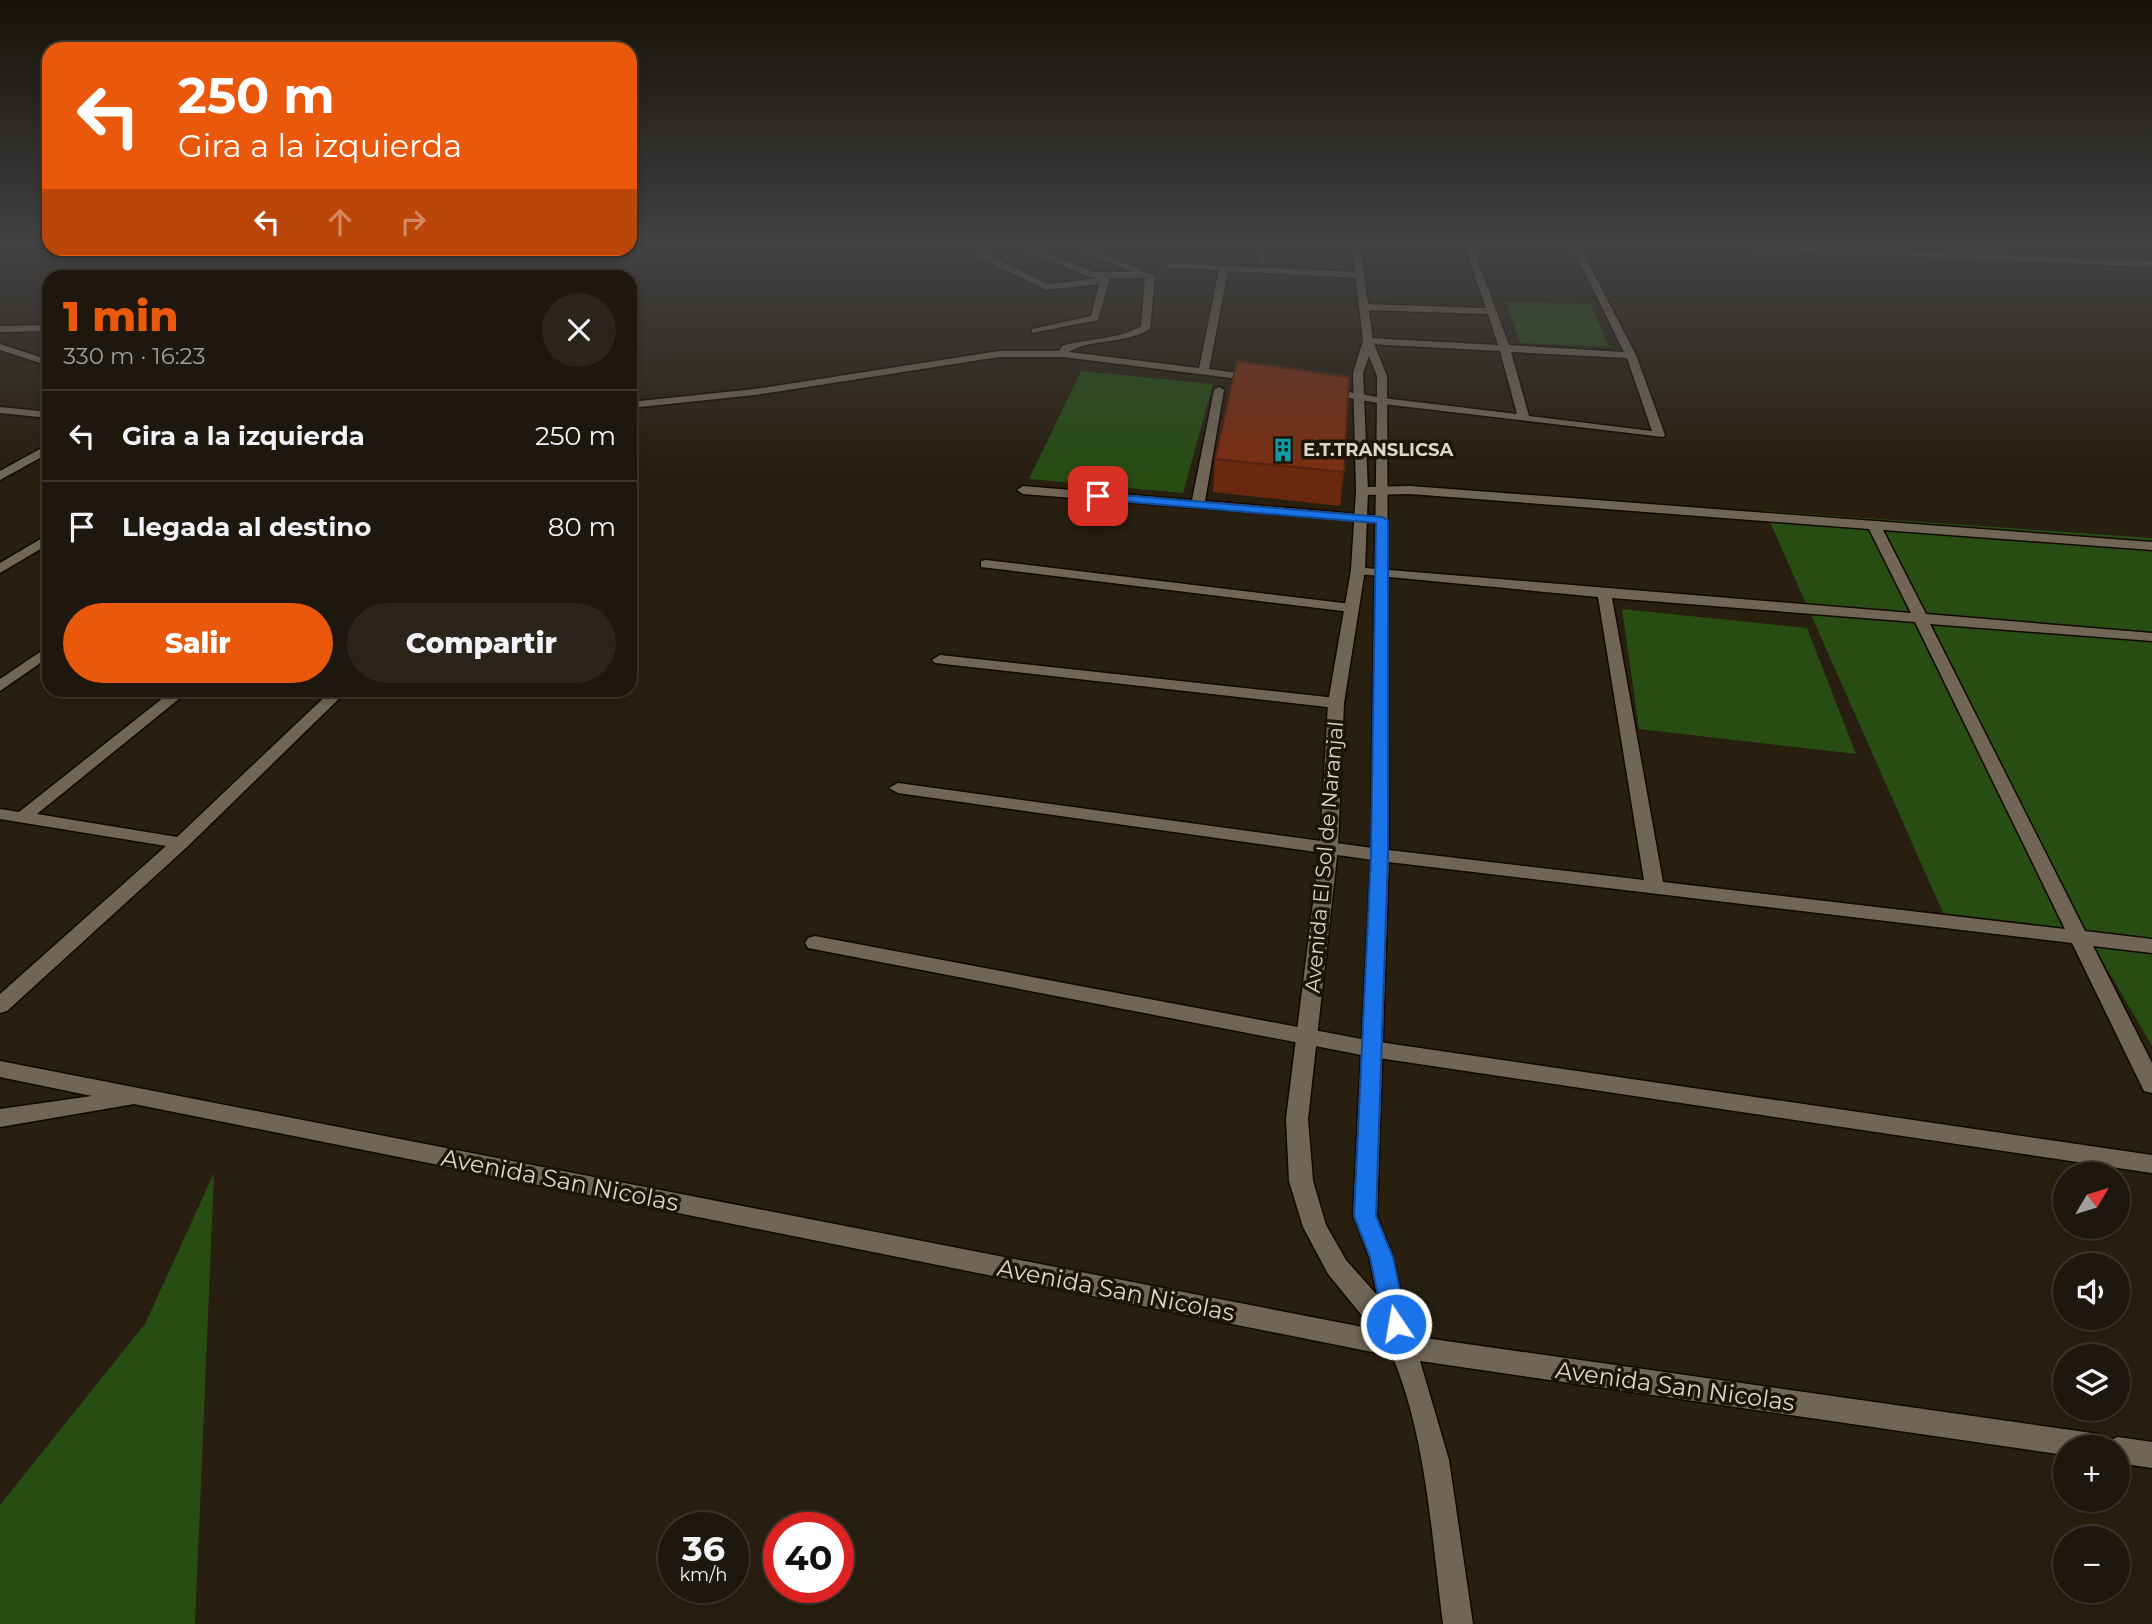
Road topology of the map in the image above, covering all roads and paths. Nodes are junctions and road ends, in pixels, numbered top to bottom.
1 (1082, 321) edge
2 (1146, 321) edge
3 (1213, 321) edge
4 (1365, 321) edge
5 (1495, 321) edge
6 (1614, 321) edge
7 (42, 328) edge
8 (0, 329) edge
9 (1368, 341) junction
10 (0, 347) edge
11 (1506, 349) junction
12 (1065, 351) junction
13 (1631, 355) junction
14 (42, 361) edge
15 (1203, 372) junction
16 (1265, 380) edge
17 (1319, 389) edge
18 (1219, 390) dead end
19 (1359, 397) junction
20 (1383, 401) junction
21 (637, 404) edge
22 (0, 410) edge
23 (42, 414) edge
24 (1523, 416) junction
25 (42, 453) edge
26 (0, 476) edge
27 (1023, 490) dead end
28 (1362, 491) junction
29 (1384, 491) junction
30 (1198, 504) junction
31 (1362, 519) junction
32 (1382, 520) junction
33 (1874, 525) junction
34 (42, 542) edge
35 (2152, 546) edge
36 (986, 564) dead end
37 (0, 569) edge
38 (1358, 570) junction
39 (1383, 573) junction
40 (1604, 593) junction
41 (1351, 608) junction
42 (1919, 618) junction
43 (2152, 636) edge
44 (42, 655) edge
45 (940, 660) dead end
46 (0, 686) edge
47 (173, 697) edge
48 (333, 697) edge
49 (1336, 702) junction
50 (898, 788) dead end
51 (0, 814) edge
52 (23, 817) junction
53 (181, 843) junction
54 (1329, 848) junction
55 (1380, 855) junction
56 (1654, 886) junction
57 (2078, 937) junction
58 (815, 943) dead end
59 (2152, 946) edge
60 (0, 1006) edge
61 (1308, 1038) junction
62 (1372, 1049) junction
63 (0, 1069) edge
64 (2152, 1086) edge
65 (140, 1097) junction
66 (0, 1118) edge
67 (2152, 1164) edge
68 (1401, 1346) junction
69 (2053, 1440) edge
70 (2130, 1452) edge
71 (2152, 1455) edge
72 (1458, 1624) edge

1 - 12 street
2 - 12 street
3 - 15 street
4 - 9 street, Avenida El Sol de Naranjal
5 - 11 street
6 - 13 street
7 - 8 street
9 - 11 street
9 - 19 street, Avenida El Sol de Naranjal
9 - 20 street, Avenida El Sol de Naranjal
10 - 14 street
11 - 13 street
11 - 24 street
12 - 15 street
12 - 21 street
13 - 24 street
15 - 16 street
17 - 19 street
18 - 30 street
19 - 20 street
19 - 28 street, Avenida El Sol de Naranjal
20 - 24 street
20 - 29 street, Avenida El Sol de Naranjal
22 - 23 street
25 - 26 street
27 - 30 street
28 - 29 street
28 - 31 street, Avenida El Sol de Naranjal
29 - 32 street, Avenida El Sol de Naranjal
29 - 33 street
30 - 31 street
31 - 32 street
31 - 38 street, Avenida El Sol de Naranjal
32 - 39 street, Avenida El Sol de Naranjal
33 - 35 street
33 - 42 street
34 - 37 street
36 - 41 street
38 - 39 street
38 - 41 street, Avenida El Sol de Naranjal
39 - 40 street
39 - 55 street, Avenida El Sol de Naranjal
40 - 42 street
40 - 56 street
41 - 49 street, Avenida El Sol de Naranjal
42 - 43 street
42 - 57 street
44 - 46 street
45 - 49 street
47 - 52 street
48 - 53 street
49 - 54 street, Avenida El Sol de Naranjal
50 - 54 street
51 - 52 street
52 - 53 street
53 - 60 street
54 - 55 street
54 - 61 street, Avenida El Sol de Naranjal
55 - 56 street
55 - 62 street, Avenida El Sol de Naranjal
56 - 57 street
57 - 59 street
57 - 64 street
58 - 61 street
61 - 62 street
61 - 68 street, Avenida El Sol de Naranjal
62 - 67 street
62 - 68 street, Avenida El Sol de Naranjal
63 - 65 street, Avenida San Nicolas
65 - 66 street, Avenida San Nicolas
65 - 68 street, Avenida San Nicolas
68 - 69 street, Avenida San Nicolas
68 - 72 street, Avenida El Sol de Naranjal
70 - 71 street

